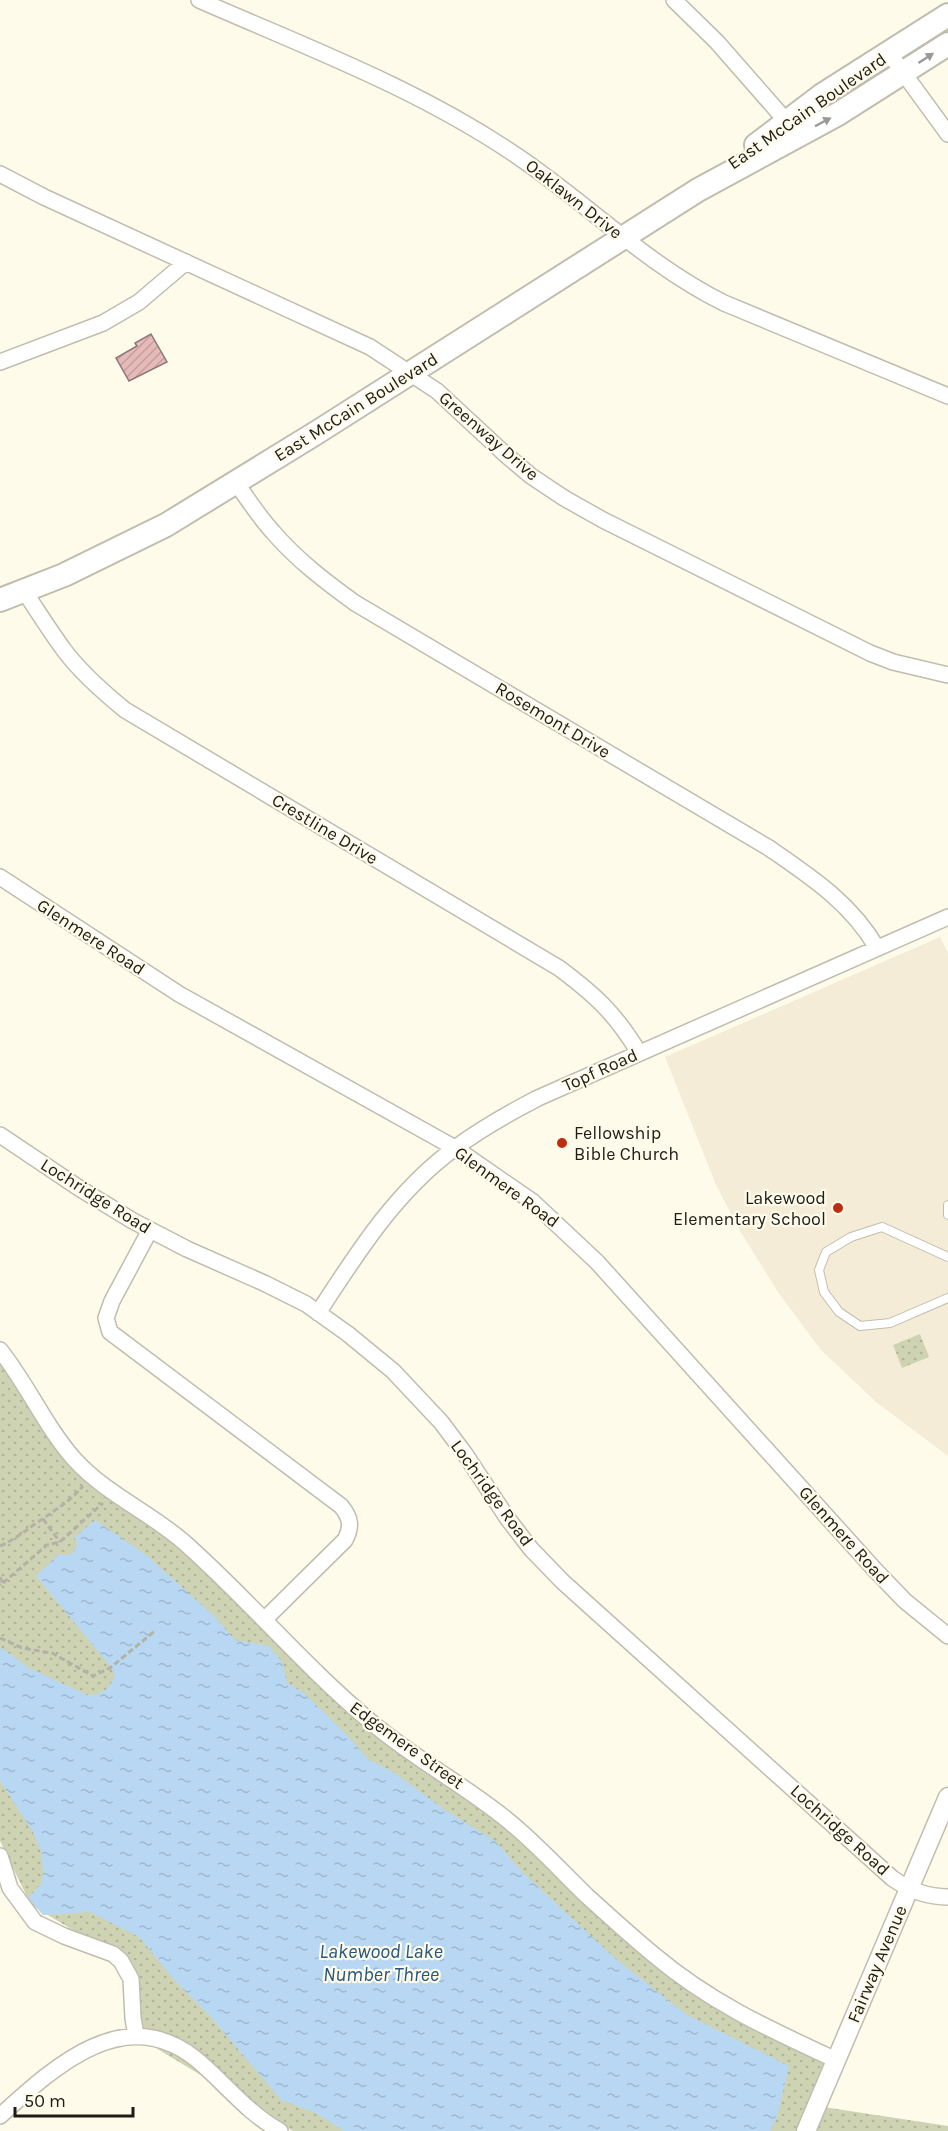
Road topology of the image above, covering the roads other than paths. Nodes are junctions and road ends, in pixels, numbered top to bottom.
1 (199, 0) edge
2 (674, 0) edge
3 (948, 15) edge
4 (948, 44) edge
5 (889, 52) junction
6 (903, 72) junction
7 (788, 122) junction
8 (948, 134) edge
9 (0, 174) edge
10 (698, 190) junction
11 (623, 237) junction
12 (186, 262) junction
13 (0, 362) edge
14 (411, 373) junction
15 (948, 396) edge
16 (236, 483) junction
17 (24, 591) junction
18 (0, 600) edge
19 (948, 675) edge
20 (0, 877) edge
21 (948, 917) edge
22 (877, 948) junction
23 (639, 1053) junction
24 (0, 1135) edge
25 (455, 1148) junction
26 (948, 1205) edge
27 (948, 1215) edge
28 (150, 1230) junction
29 (948, 1257) edge
30 (948, 1298) edge
31 (318, 1313) junction
32 (0, 1350) edge
33 (265, 1619) junction
34 (948, 1636) edge
35 (948, 1797) edge
36 (0, 1857) edge
37 (909, 1888) junction
38 (948, 1898) edge
39 (136, 2036) junction
40 (836, 2060) junction
41 (0, 2116) edge
42 (280, 2131) edge
43 (806, 2131) edge

1 - 11 street, Oaklawn Drive
2 - 7 street
3 - 5 main road, East McCain Boulevard
6 -> 4 main road, East McCain Boulevard
5 - 6 street
5 - 7 main road, East McCain Boulevard
6 - 8 street
10 -> 6 main road, East McCain Boulevard
7 - 10 main road, East McCain Boulevard
9 - 12 street, Greenway Drive
10 - 11 main road, East McCain Boulevard
11 - 14 main road, East McCain Boulevard
11 - 15 street, Oaklawn Drive
12 - 13 street
12 - 14 street, Greenway Drive
14 - 16 main road, East McCain Boulevard
14 - 19 street, Greenway Drive
16 - 17 main road, East McCain Boulevard
16 - 22 street, Rosemont Drive
17 - 18 main road, East McCain Boulevard
17 - 23 street, Crestline Drive
20 - 25 street, Glenmere Road
21 - 22 street, Topf Road
22 - 23 street, Topf Road
23 - 25 street, Topf Road
24 - 28 street, Lochridge Road
25 - 31 street, Topf Road
25 - 34 street, Glenmere Road
26 - 27 lane
28 - 31 street, Lochridge Road
28 - 33 street
29 - 30 lane
31 - 37 street, Lochridge Road
32 - 33 street, Edgemere Street
33 - 40 street, Edgemere Street
35 - 37 street, Fairway Avenue
36 - 39 street
37 - 38 street, Lochridge Road
37 - 40 street, Fairway Avenue
39 - 41 street
39 - 42 street
40 - 43 street, Fairway Avenue

